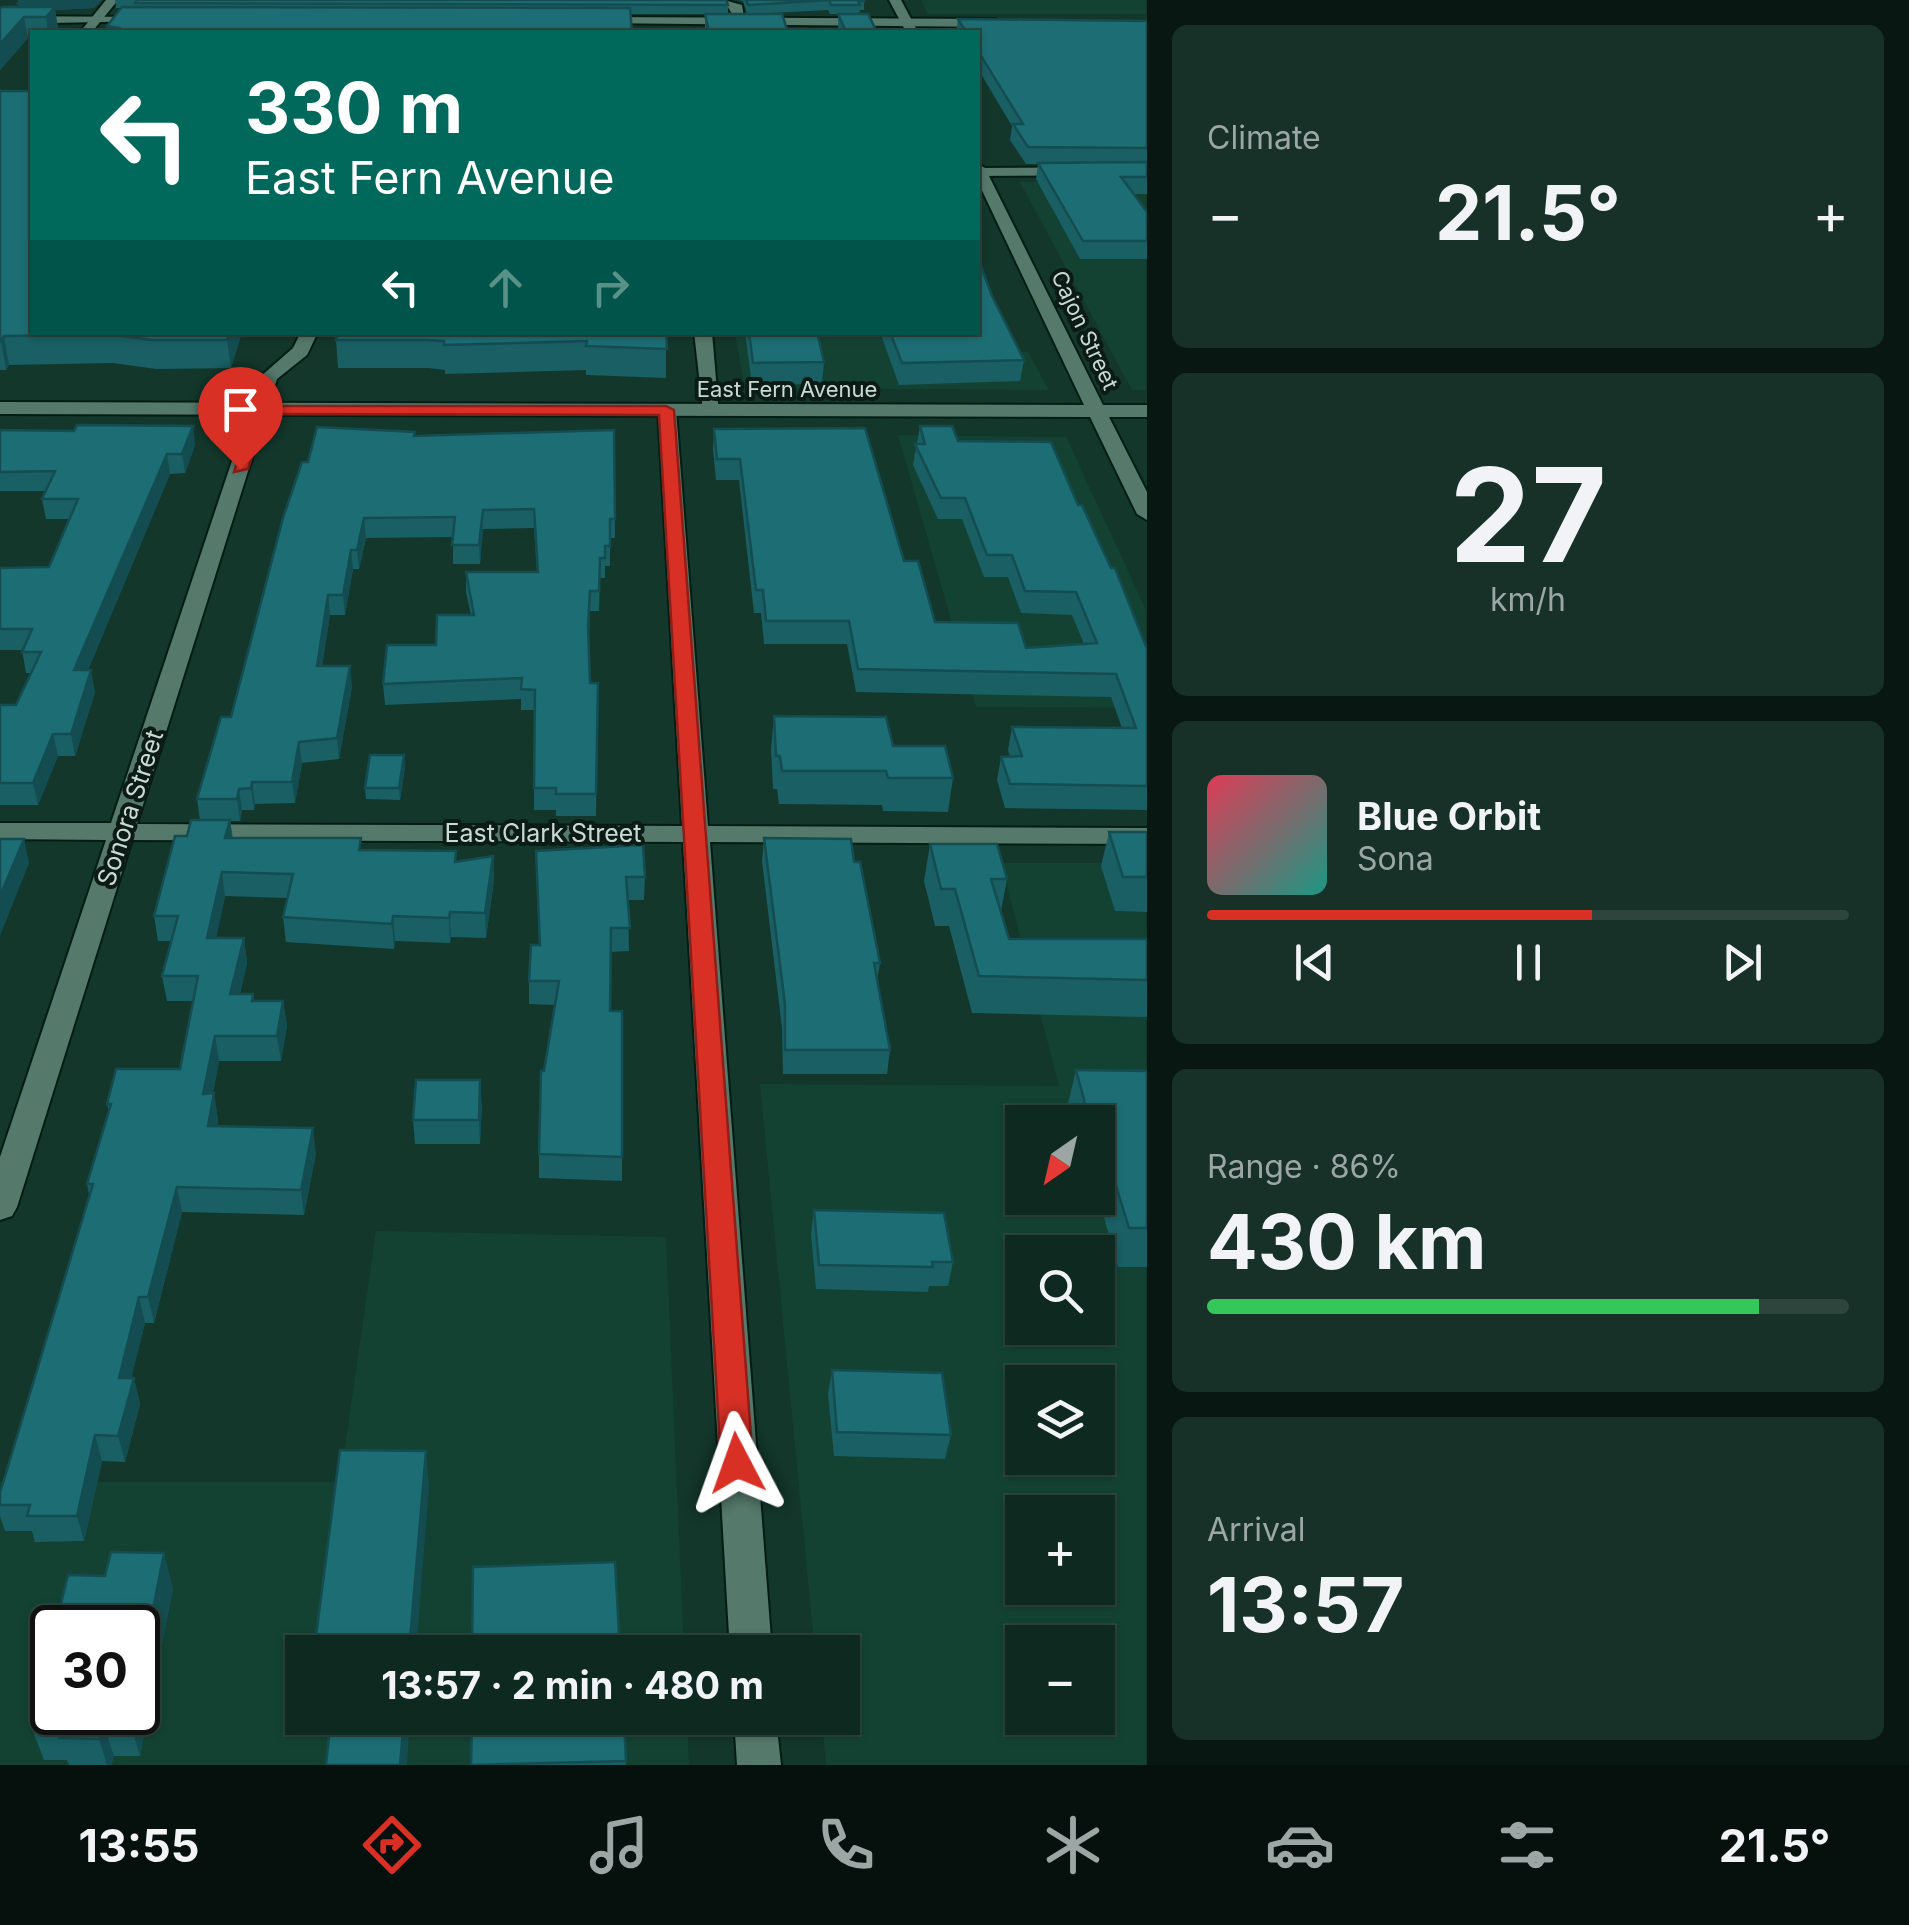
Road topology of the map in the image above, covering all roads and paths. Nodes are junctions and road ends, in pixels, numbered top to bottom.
1 (112, 0) edge
2 (730, 0) edge
3 (748, 0) edge
4 (895, 0) edge
5 (0, 20) edge
6 (95, 21) junction
7 (154, 21) edge
8 (570, 21) edge
9 (741, 22) junction
10 (758, 22) junction
11 (1014, 23) edge
12 (669, 27) edge
13 (910, 28) edge
14 (88, 30) edge
15 (980, 170) edge
16 (1146, 170) edge
17 (980, 174) edge
18 (309, 335) edge
19 (703, 335) edge
20 (0, 408) edge
21 (260, 409) junction
22 (666, 410) junction
23 (712, 410) junction
24 (1094, 410) junction
25 (1146, 411) edge
26 (1146, 514) edge
27 (0, 832) edge
28 (122, 832) junction
29 (694, 834) junction
30 (1146, 836) edge
31 (0, 1206) edge
32 (750, 1635) edge
33 (757, 1735) edge
34 (759, 1765) edge

1 - 6 street
2 - 9 street
3 - 10 street
4 - 13 street
5 - 6 street
6 - 7 street
6 - 14 street
8 - 12 street
9 - 10 street
9 - 12 street
10 - 13 street
11 - 13 street
15 - 16 street
17 - 24 street, Cajon Street
18 - 21 street, Sonora Street
19 - 23 street
20 - 21 street, East Fern Avenue
21 - 22 street, East Fern Avenue
21 - 28 street, Sonora Street
22 - 23 street, East Fern Avenue
22 - 29 street
23 - 24 street, East Fern Avenue
24 - 25 street, East Fern Avenue
24 - 26 street, Cajon Street
27 - 28 street, East Clark Street
28 - 29 street, East Clark Street
28 - 31 street, Sonora Street
29 - 30 street, East Clark Street
29 - 32 street
33 - 34 street

